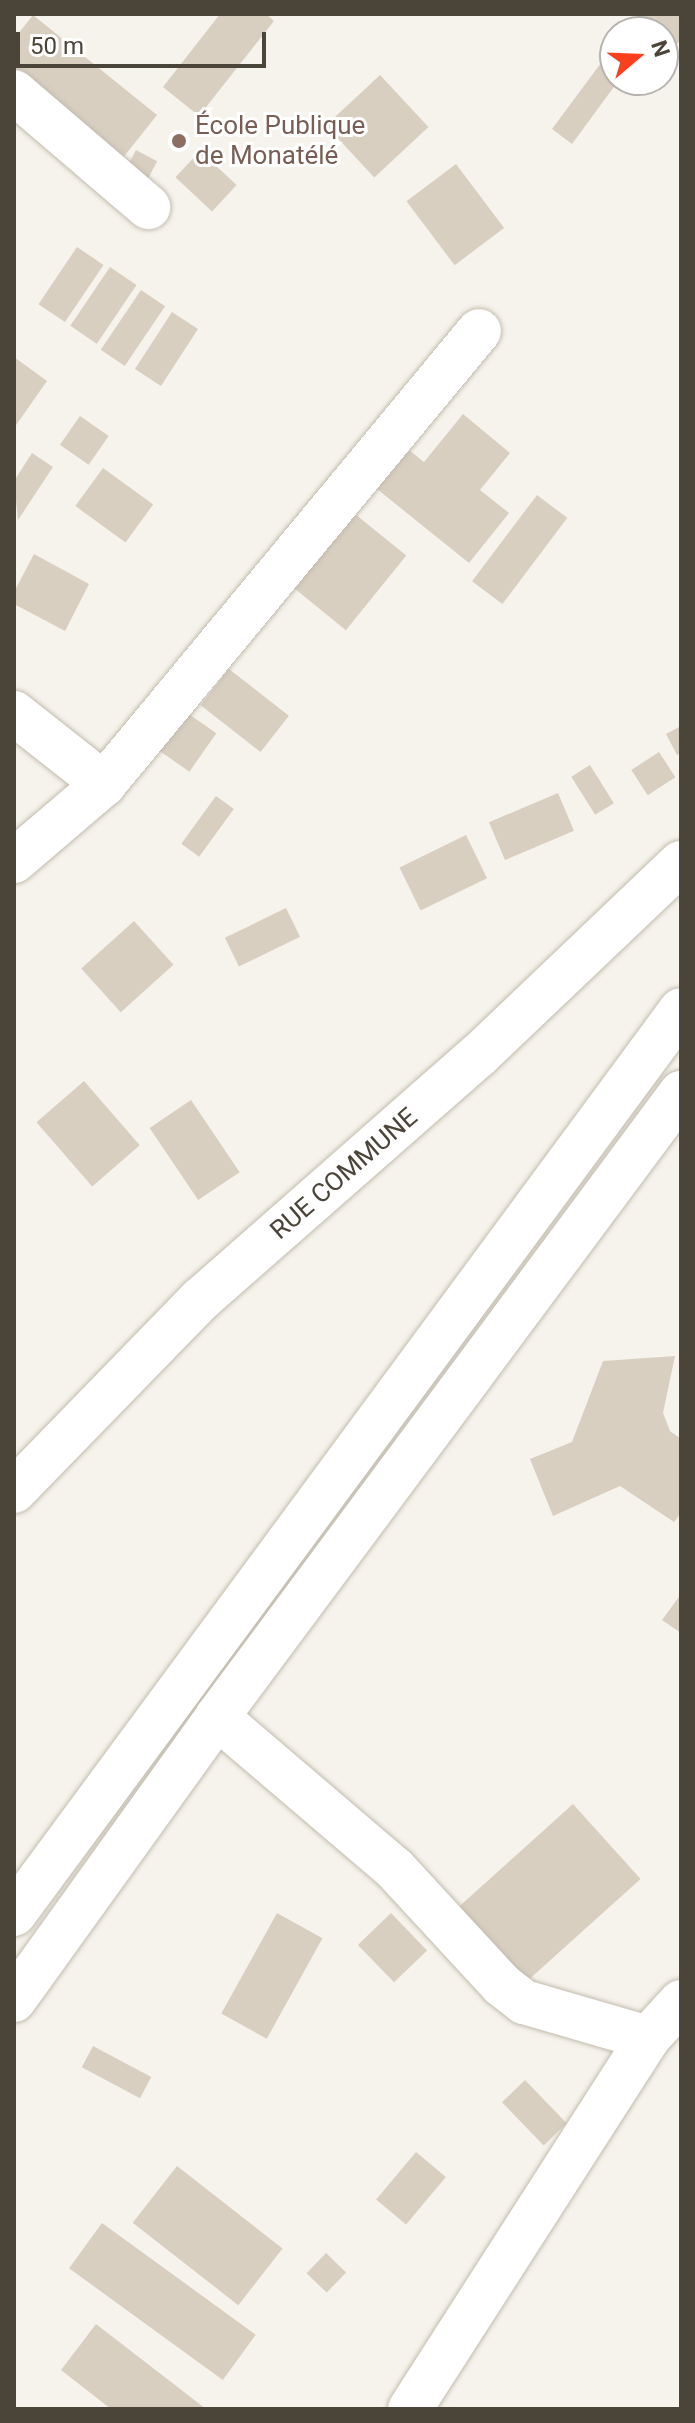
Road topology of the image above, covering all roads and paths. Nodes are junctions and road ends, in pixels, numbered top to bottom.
1 (14, 92) edge
2 (148, 207) dead end
3 (479, 331) dead end
4 (14, 713) edge
5 (104, 784) junction
6 (14, 861) edge
7 (681, 863) edge
8 (681, 1010) edge
9 (681, 1093) edge
10 (439, 1339) junction
11 (478, 1368) junction
12 (14, 1491) edge
13 (217, 1717) junction
14 (14, 1914) edge
15 (14, 2000) edge
16 (681, 2002) edge
17 (648, 2038) junction
18 (410, 2409) edge

1 - 2 street
3 - 5 street
4 - 5 street
5 - 6 street
7 - 12 street, RUE COMMUNE
8 - 10 street
9 - 11 street
10 - 11 street
10 - 14 street
11 - 13 street
13 - 15 street
13 - 17 street
16 - 17 street
17 - 18 street

